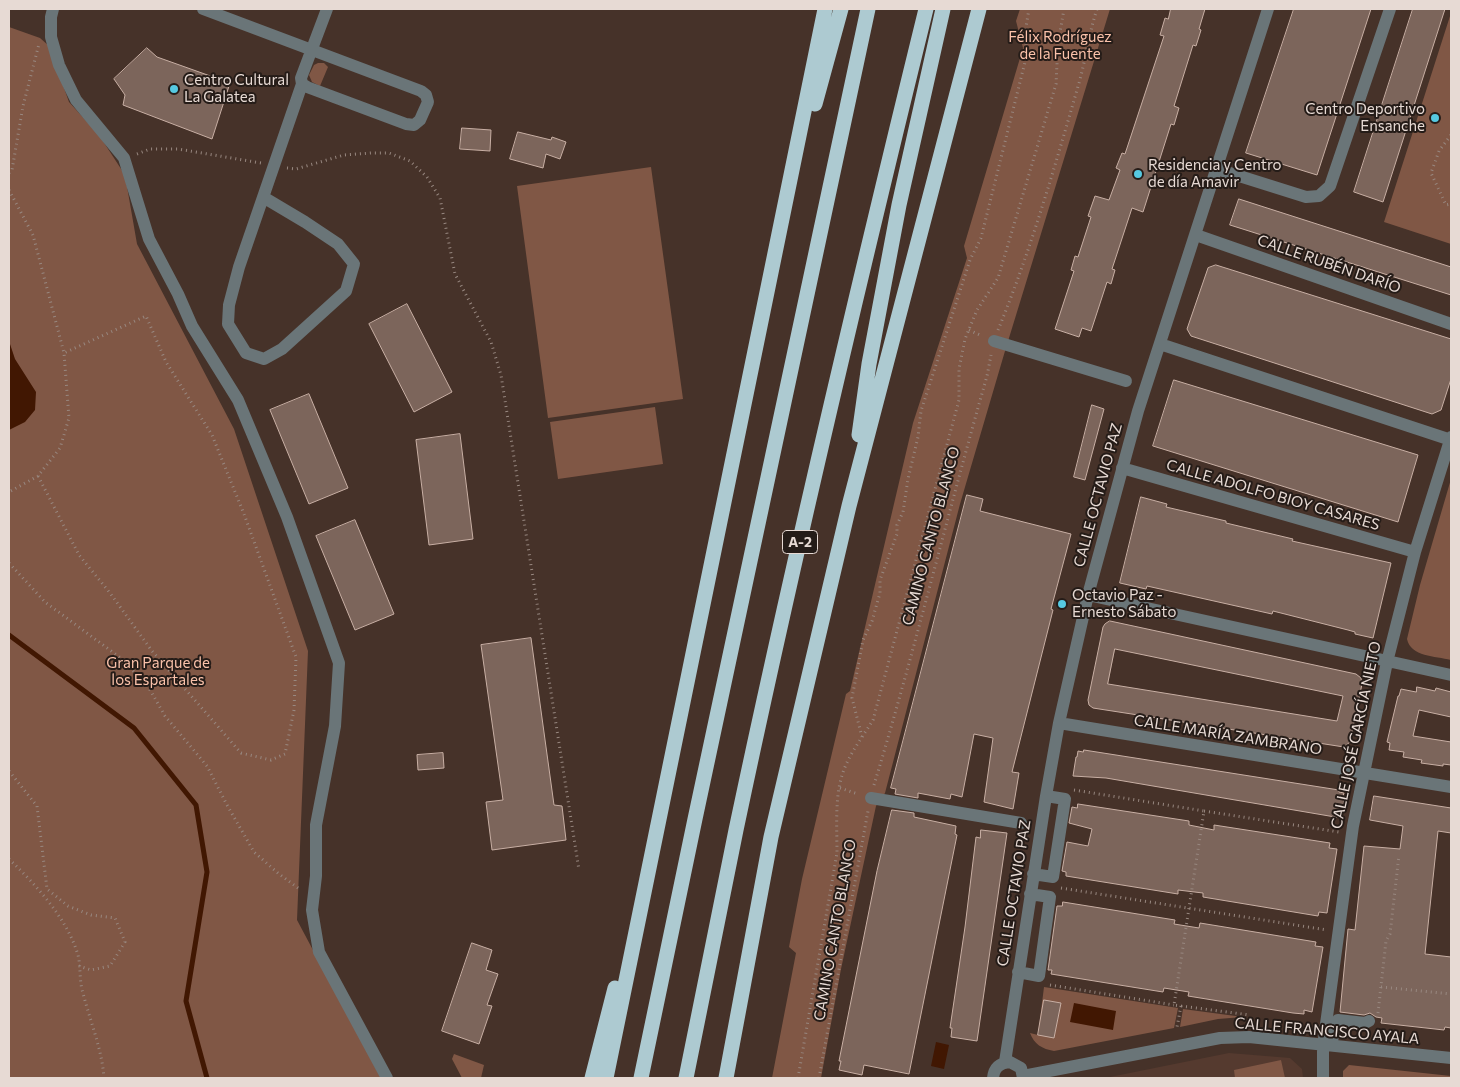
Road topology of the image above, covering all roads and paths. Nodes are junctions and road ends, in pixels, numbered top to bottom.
1 (53, 9) edge
2 (203, 9) edge
3 (326, 9) edge
4 (825, 9) edge
5 (841, 9) edge
6 (868, 9) edge
7 (926, 9) edge
8 (943, 9) edge
9 (979, 9) edge
10 (1029, 9) edge
11 (1064, 9) edge
12 (1097, 9) edge
13 (1268, 9) edge
14 (1390, 9) edge
15 (51, 29) junction
16 (312, 50) junction
17 (302, 84) junction
18 (1451, 135) edge
19 (124, 158) junction
20 (273, 165) junction
21 (1217, 169) junction
22 (9, 173) edge
23 (9, 190) edge
24 (263, 197) junction
25 (1451, 204) edge
26 (1196, 235) junction
27 (778, 238) junction
28 (1451, 324) edge
29 (994, 341) junction
30 (1160, 344) junction
31 (64, 353) junction
32 (1126, 381) dead end
33 (1451, 439) edge
34 (1122, 468) junction
35 (38, 476) junction
36 (9, 492) edge
37 (849, 506) junction
38 (1415, 552) junction
39 (9, 563) edge
40 (1088, 595) junction
41 (1387, 662) junction
42 (1451, 675) edge
43 (1059, 723) junction
44 (862, 737) junction
45 (9, 771) edge
46 (1364, 774) junction
47 (1451, 787) edge
48 (840, 788) junction
49 (1073, 790) dead end
50 (1046, 796) junction
51 (871, 798) junction
52 (1204, 811) junction
53 (660, 814) junction
54 (1021, 823) dead end
55 (1352, 834) junction
56 (1399, 855) dead end
57 (9, 859) edge
58 (579, 870) dead end
59 (1033, 874) junction
60 (298, 888) dead end
61 (1057, 888) dead end
62 (1030, 894) junction
63 (1189, 909) junction
64 (1325, 930) dead end
65 (79, 966) junction
66 (1018, 972) junction
67 (1044, 984) dead end
68 (1381, 986) junction
69 (1451, 994) edge
70 (1174, 1005) junction
71 (1181, 1006) junction
72 (1379, 1011) dead end
73 (1250, 1015) dead end
74 (1369, 1021) dead end
75 (1178, 1027) dead end
76 (1327, 1046) junction
77 (1451, 1058) edge
78 (1006, 1062) junction
79 (1023, 1077) edge
80 (104, 1078) edge
81 (386, 1078) edge
82 (592, 1078) edge
83 (606, 1078) edge
84 (642, 1078) edge
85 (686, 1078) edge
86 (726, 1078) edge
87 (798, 1078) edge
88 (819, 1078) edge
89 (992, 1078) edge
90 (1323, 1078) edge

1 - 15 street
2 - 16 street
3 - 16 street
4 - 27 highway
5 - 27 highway
6 - 84 highway
7 - 85 highway, A-2
8 - 37 highway
9 - 37 highway
10 - 44 path
11 - 44 path
12 - 29 path, CAMINO CANTO BLANCO
13 - 21 street, CALLE OCTAVIO PAZ
14 - 21 street
15 - 19 street
15 - 22 path
16 - 17 street
16 - 17 street
17 - 20 street
18 - 25 path
19 - 20 path
19 - 81 street
20 - 24 street
20 - 58 path
21 - 26 street, CALLE OCTAVIO PAZ
23 - 31 path
24 - 24 street
26 - 28 street, CALLE RUBÉN DARÍO
26 - 30 street, CALLE OCTAVIO PAZ
27 - 53 highway
29 - 32 street
29 - 51 path, CAMINO CANTO BLANCO
30 - 33 street
30 - 34 street, CALLE OCTAVIO PAZ
31 - 35 path
31 - 35 path
33 - 38 street, CALLE JOSÉ GARCÍA NIETO
34 - 38 street, CALLE ADOLFO BIOY CASARES
34 - 40 street, CALLE OCTAVIO PAZ
35 - 36 path
37 - 86 highway
38 - 41 street, CALLE JOSÉ GARCÍA NIETO
39 - 60 path
40 - 41 street
40 - 43 street, CALLE OCTAVIO PAZ
41 - 42 street
41 - 46 street, CALLE JOSÉ GARCÍA NIETO
43 - 46 street, CALLE MARÍA ZAMBRANO
43 - 50 street, CALLE OCTAVIO PAZ
44 - 48 path
45 - 65 path
46 - 47 street, CALLE MARÍA ZAMBRANO
46 - 55 street, CALLE JOSÉ GARCÍA NIETO
48 - 51 path
48 - 87 path
49 - 52 path
50 - 59 street, CALLE OCTAVIO PAZ
50 - 59 street
51 - 54 street
51 - 88 path, CAMINO CANTO BLANCO
52 - 55 path
52 - 63 path
53 - 82 highway
53 - 83 highway
55 - 76 street, CALLE JOSÉ GARCÍA NIETO
56 - 68 path
57 - 65 path
59 - 62 street, CALLE OCTAVIO PAZ
61 - 63 path
62 - 66 street, CALLE OCTAVIO PAZ
62 - 66 street
63 - 64 path
63 - 70 path
65 - 80 path
66 - 78 street, CALLE OCTAVIO PAZ
67 - 70 path
68 - 69 path
68 - 72 path
70 - 71 path
71 - 73 path
71 - 75 path
74 - 76 street
76 - 77 street, CALLE FRANCISCO AYALA
76 - 79 street, CALLE FRANCISCO AYALA
76 - 90 street
78 - 79 street
78 - 89 street

